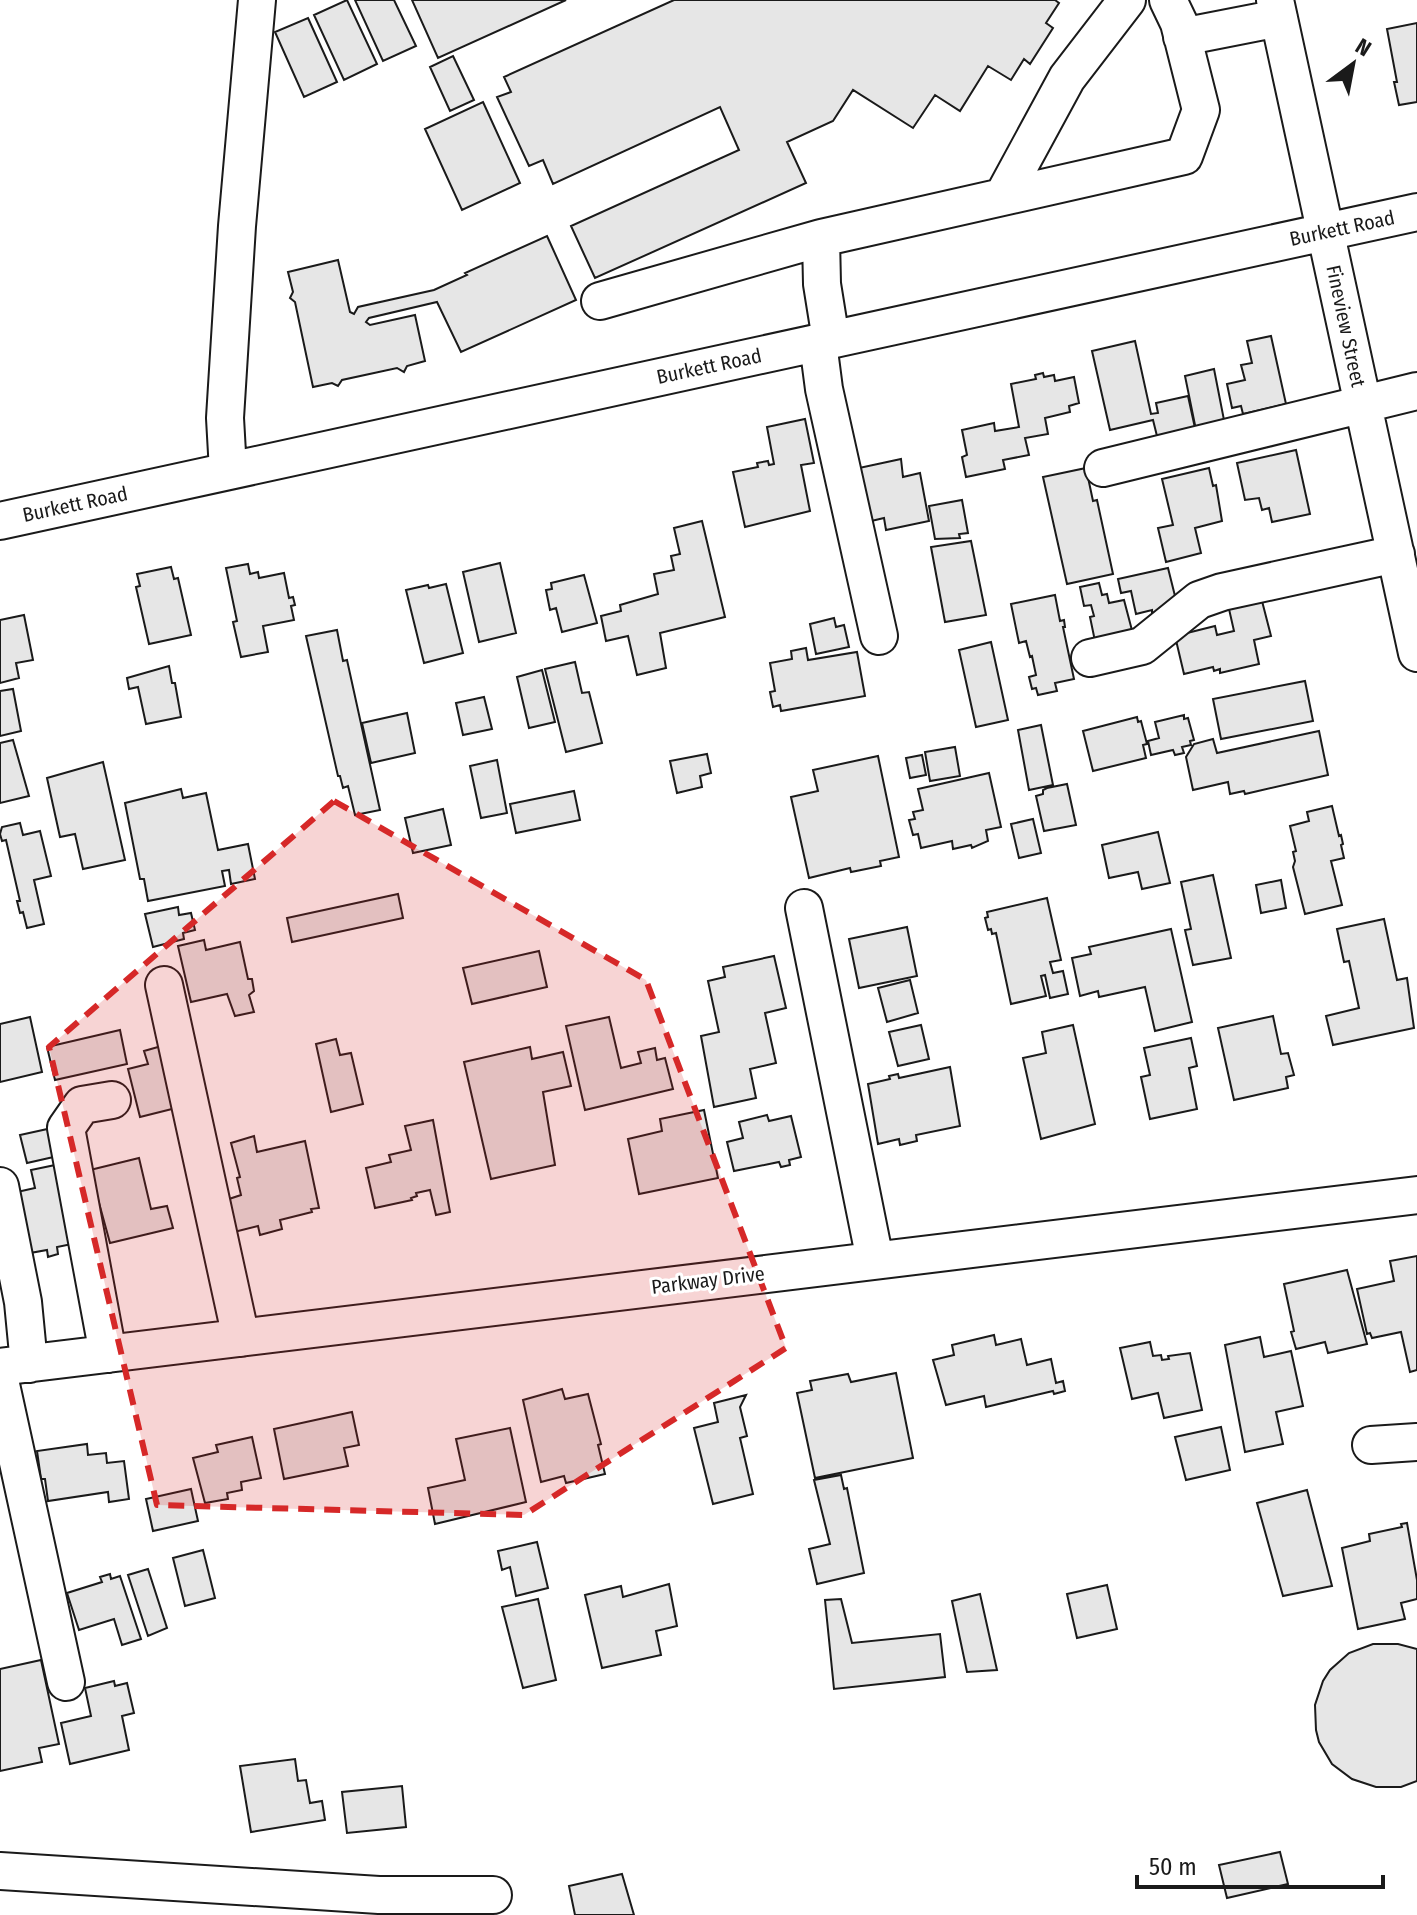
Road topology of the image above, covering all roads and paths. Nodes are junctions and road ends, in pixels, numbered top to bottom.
1 (257, 0) edge
2 (1127, 0) edge
3 (1168, 0) edge
4 (1277, 9) edge
5 (1182, 37) junction
6 (1003, 196) junction
7 (1417, 212) edge
8 (1325, 232) junction
9 (821, 238) junction
10 (600, 301) dead end
11 (824, 341) junction
12 (1417, 391) edge
13 (1362, 402) junction
14 (1103, 468) dead end
15 (228, 471) junction
16 (0, 521) edge
17 (1404, 566) edge
18 (879, 636) dead end
19 (1417, 653) edge
20 (1090, 658) dead end
21 (804, 908) dead end
22 (164, 985) dead end
23 (112, 1100) dead end
24 (0, 1186) edge
25 (1417, 1195) edge
26 (875, 1260) junction
27 (241, 1338) junction
28 (108, 1354) junction
29 (10, 1370) edge
30 (1417, 1442) edge
31 (1371, 1445) dead end
32 (66, 1682) dead end
33 (0, 1871) edge
34 (493, 1895) dead end

1 - 15 street
2 - 6 street
3 - 5 street
4 - 5 street
4 - 8 street, Fineview Street
5 - 6 street
6 - 9 street
7 - 8 street, Burkett Road
8 - 11 street, Burkett Road
8 - 13 street, Fineview Street
9 - 10 street
9 - 11 street
11 - 15 street, Burkett Road
11 - 18 street
12 - 13 street
13 - 14 street
13 - 17 street, Fineview Street
15 - 16 street, Burkett Road
17 - 19 street, Fineview Street
17 - 20 street
21 - 26 street
22 - 27 street
23 - 28 street
24 - 29 street
25 - 26 street, Parkway Drive
26 - 27 street, Parkway Drive
27 - 28 street, Parkway Drive
28 - 29 street, Parkway Drive
29 - 32 street
30 - 31 street
33 - 34 street

